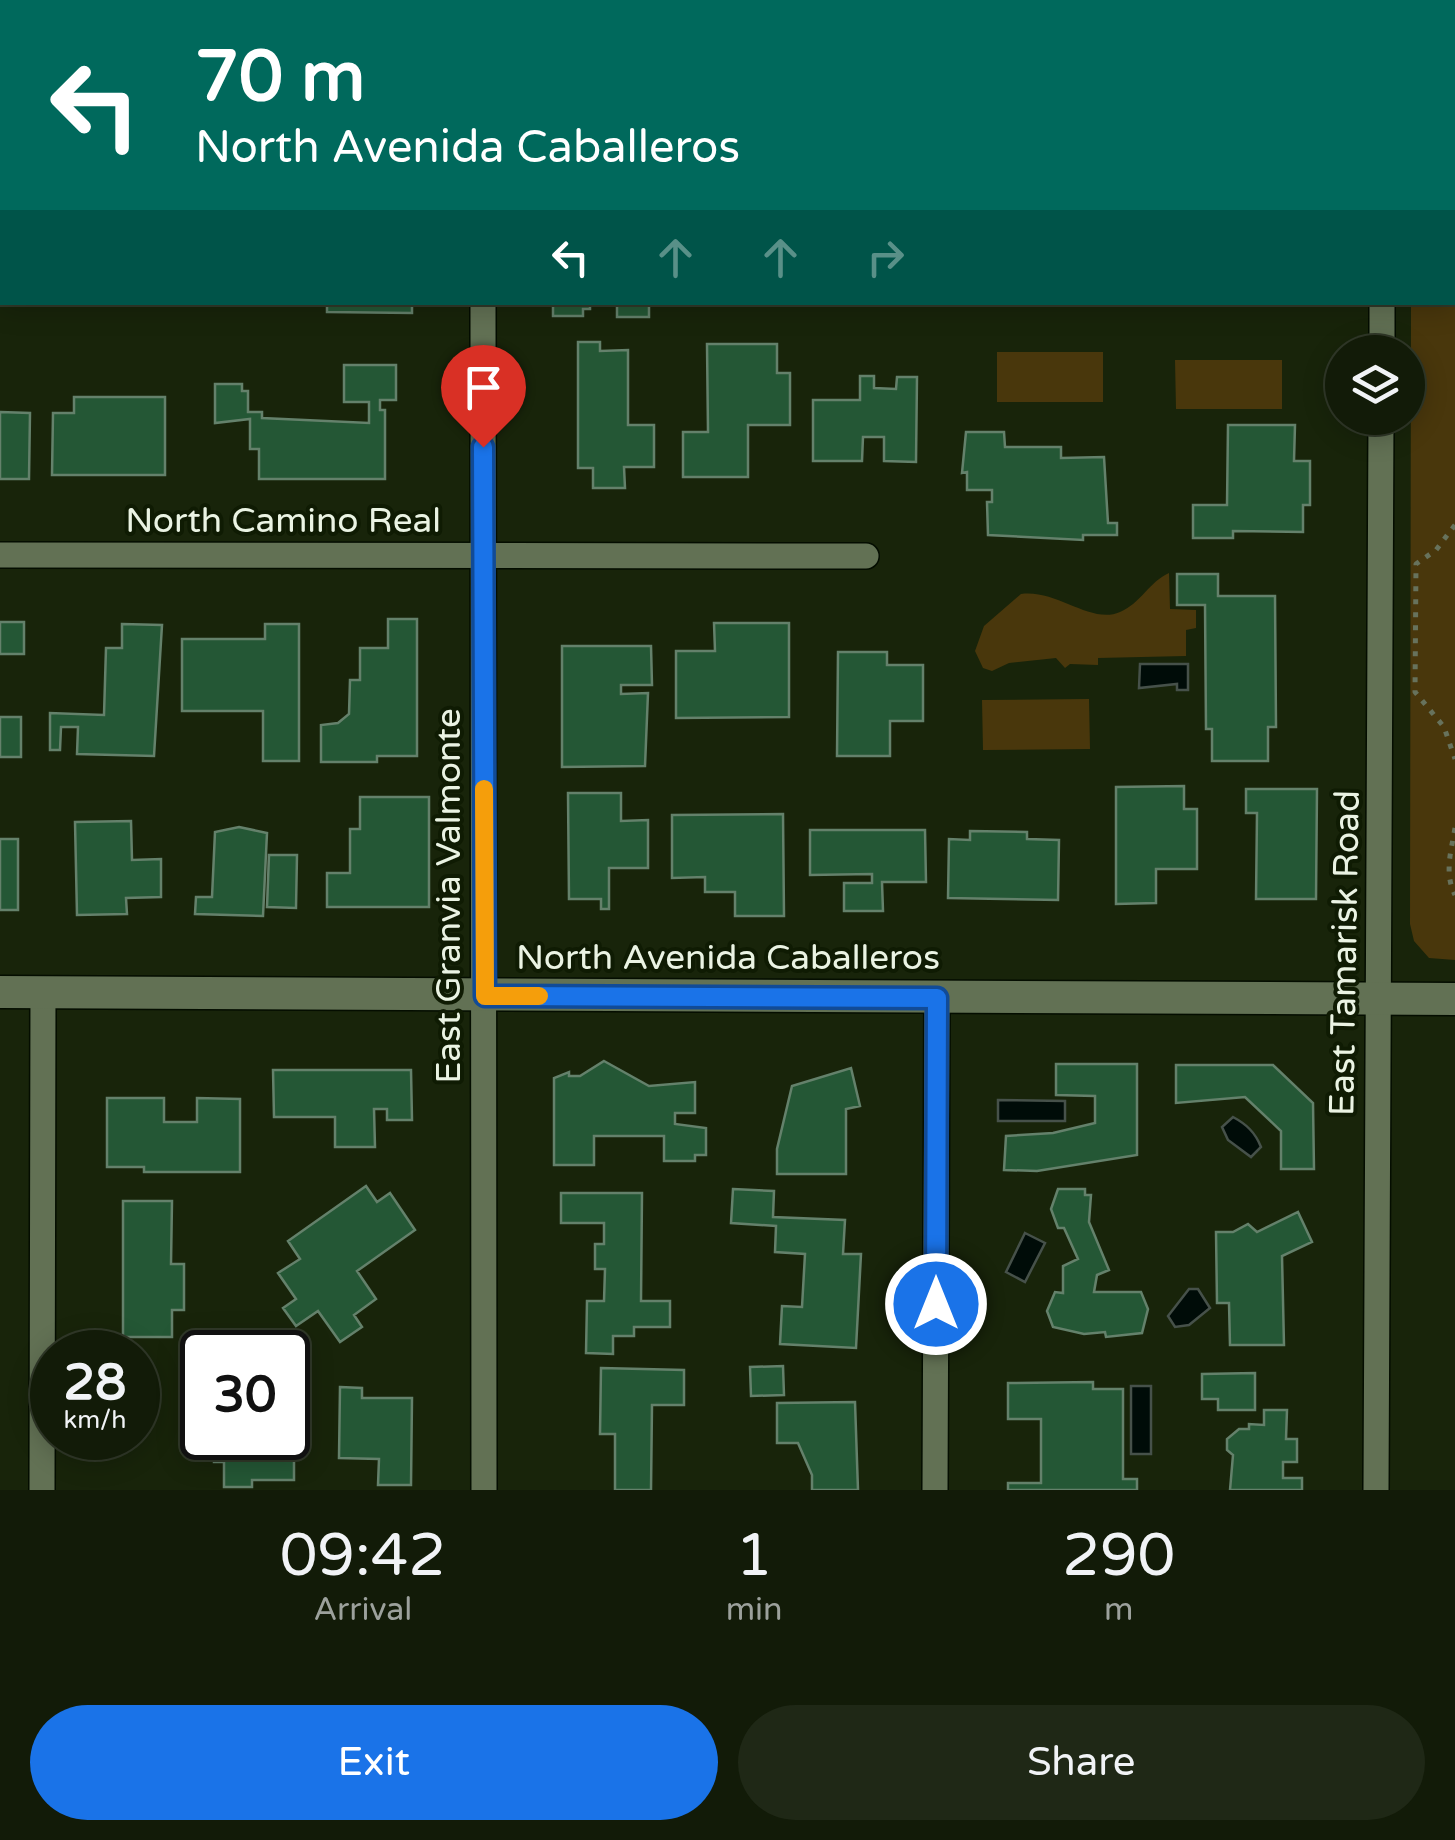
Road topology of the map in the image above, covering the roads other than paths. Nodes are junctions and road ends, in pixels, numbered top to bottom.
1 (483, 305) edge
2 (1382, 305) edge
3 (1382, 335) edge
4 (1382, 435) edge
5 (0, 555) edge
6 (483, 555) junction
7 (866, 556) dead end
8 (0, 992) edge
9 (43, 992) junction
10 (485, 996) junction
11 (937, 998) junction
12 (1380, 998) junction
13 (1455, 998) edge
14 (42, 1490) edge
15 (484, 1490) edge
16 (935, 1490) edge
17 (1376, 1490) edge

1 - 6 street, East Granvia Valmonte
2 - 3 street
4 - 12 street, East Tamarisk Road
5 - 6 street, North Camino Real
6 - 7 street, North Camino Real
6 - 10 street, East Granvia Valmonte
8 - 9 street, North Avenida Caballeros
9 - 10 street, North Avenida Caballeros
9 - 14 street
10 - 11 street, North Avenida Caballeros
10 - 15 street, East Granvia Valmonte
11 - 12 street, North Avenida Caballeros
11 - 16 street
12 - 13 street, North Avenida Caballeros
12 - 17 street, East Tamarisk Road

